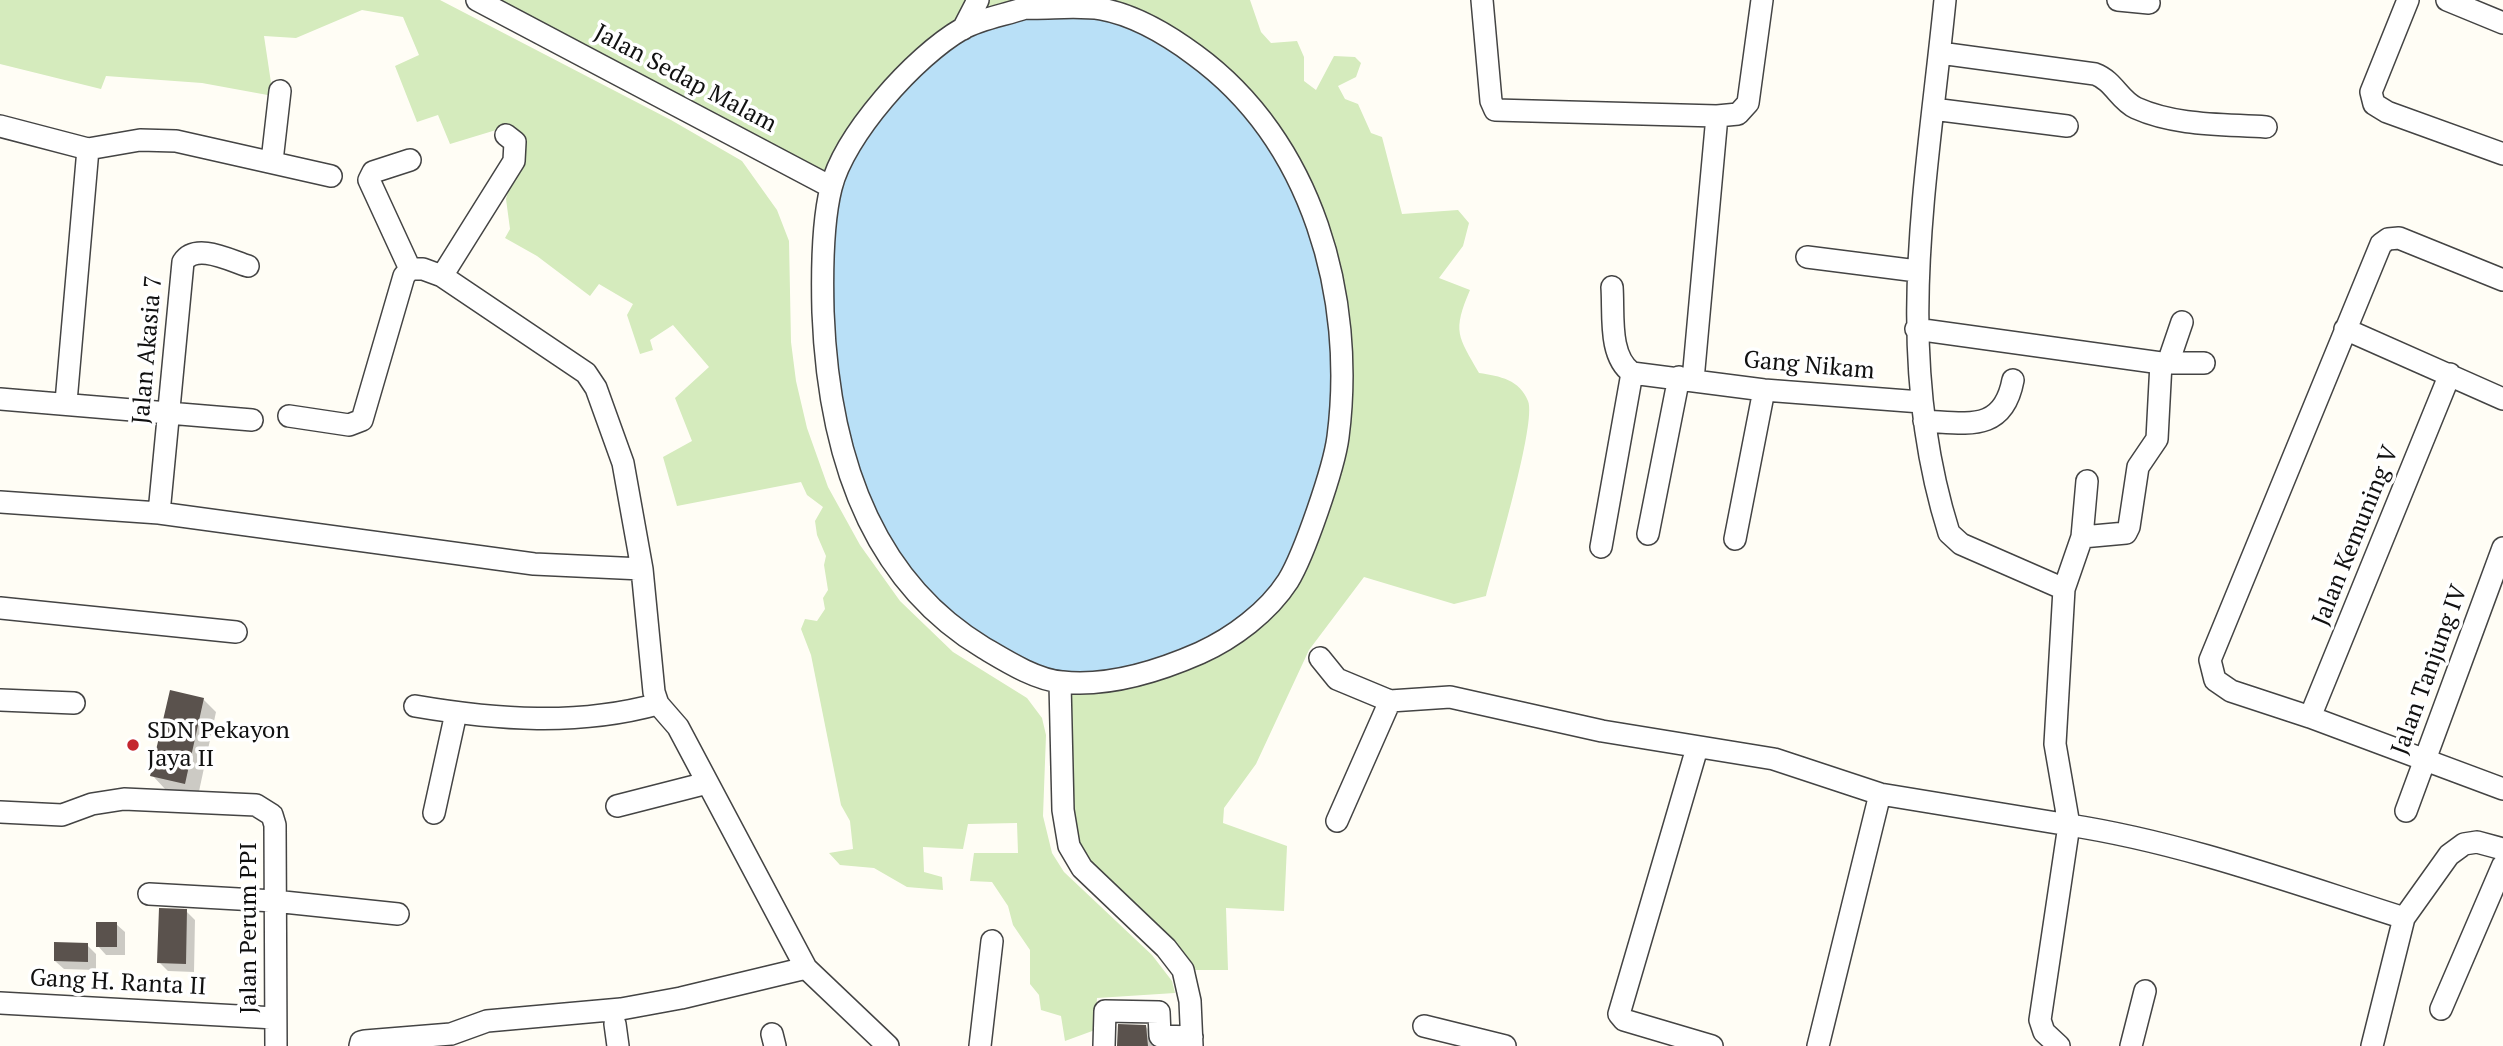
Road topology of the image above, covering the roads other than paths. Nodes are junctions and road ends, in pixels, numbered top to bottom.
1 (477, 0) edge
2 (978, 0) edge
3 (1482, 0) edge
4 (1762, 0) edge
5 (1945, 0) edge
6 (2118, 0) edge
7 (2408, 0) edge
8 (2447, 0) edge
9 (2149, 3) dead end
10 (1099, 5) edge
11 (2503, 23) edge
12 (963, 29) junction
13 (1940, 52) junction
14 (280, 91) dead end
15 (1933, 109) junction
16 (1717, 116) junction
17 (0, 126) edge
18 (2067, 126) dead end
19 (2266, 127) dead end
20 (506, 135) dead end
21 (88, 149) junction
22 (2503, 154) edge
23 (410, 160) dead end
24 (272, 161) junction
25 (331, 176) dead end
26 (831, 187) junction
27 (1807, 257) dead end
28 (248, 266) dead end
29 (410, 269) junction
30 (1917, 271) junction
31 (442, 276) junction
32 (2503, 279) edge
33 (1612, 287) dead end
34 (2182, 322) dead end
35 (1916, 328) junction
36 (2345, 329) junction
37 (2164, 363) junction
38 (2204, 363) dead end
39 (1632, 373) junction
40 (2450, 374) junction
41 (1686, 379) junction
42 (2013, 380) dead end
43 (1764, 390) junction
44 (0, 399) edge
45 (2503, 399) edge
46 (66, 402) junction
47 (169, 411) junction
48 (1923, 412) junction
49 (289, 416) dead end
50 (252, 420) dead end
51 (2087, 481) dead end
52 (0, 502) edge
53 (159, 513) junction
54 (1648, 534) dead end
55 (2082, 537) junction
56 (1735, 539) dead end
57 (1601, 547) dead end
58 (2503, 548) edge
59 (642, 569) junction
60 (2064, 589) junction
61 (0, 608) edge
62 (236, 632) dead end
63 (1320, 658) dead end
64 (1060, 683) junction
65 (0, 700) edge
66 (1390, 701) junction
67 (75, 704) dead end
68 (658, 704) junction
69 (415, 706) dead end
70 (456, 713) junction
71 (2310, 717) junction
72 (1697, 748) junction
73 (2424, 760) junction
74 (707, 783) junction
75 (2503, 789) edge
76 (1880, 794) junction
77 (617, 806) dead end
78 (2406, 811) dead end
79 (0, 812) edge
80 (434, 813) dead end
81 (1337, 821) dead end
82 (2069, 825) junction
83 (2503, 849) edge
84 (2503, 865) edge
85 (149, 894) dead end
86 (274, 901) junction
87 (398, 914) dead end
88 (2404, 918) junction
89 (992, 941) dead end
90 (806, 968) junction
91 (2145, 991) dead end
92 (0, 1003) edge
93 (2441, 1009) dead end
94 (275, 1017) junction
95 (615, 1024) dead end
96 (1424, 1026) dead end
97 (1192, 1042) edge
98 (276, 1046) edge
99 (360, 1046) edge
100 (618, 1046) edge
101 (888, 1046) edge
102 (980, 1046) edge
103 (1104, 1046) edge
104 (1505, 1046) edge
105 (1712, 1046) edge
106 (1818, 1046) edge
107 (2059, 1046) edge
108 (2131, 1046) edge
109 (2372, 1046) edge

1 - 26 street, Jalan Sedap Malam
2 - 12 street
3 - 16 street
4 - 16 street
5 - 13 street
6 - 9 street
7 - 22 street
8 - 11 street
10 - 12 street
10 - 64 street
12 - 26 street
13 - 15 street
13 - 19 street
14 - 24 street
15 - 18 street
15 - 30 street
16 - 41 street
17 - 21 street
20 - 31 street
21 - 24 street
21 - 46 street
23 - 29 street
24 - 25 street
26 - 64 street
27 - 30 street
28 - 47 street, Jalan Akasia 7
29 - 31 street
29 - 49 street
30 - 35 street
31 - 59 street
32 - 36 street
33 - 39 street
34 - 37 street
35 - 37 street
35 - 48 street
36 - 40 street
36 - 71 street
37 - 38 street
37 - 55 street
39 - 41 street, Gang Nikam
39 - 57 street
40 - 45 street
40 - 71 street, Jalan Kemuning V
41 - 43 street, Gang Nikam
41 - 54 street
42 - 48 street, Gang Nikam
43 - 48 street, Gang Nikam
43 - 56 street
44 - 46 street
46 - 47 street
47 - 50 street
47 - 53 street, Jalan Akasia 7
48 - 60 street
51 - 55 street
52 - 53 street
53 - 59 street
55 - 60 street
58 - 73 street, Jalan Tanjung IV
59 - 68 street
60 - 82 street
61 - 62 street
63 - 66 street
64 - 97 street
65 - 67 street
66 - 72 street
66 - 81 street
68 - 70 street
68 - 74 street
69 - 70 street
70 - 80 street
71 - 73 street
72 - 76 street
72 - 105 street
73 - 75 street
73 - 78 street, Jalan Tanjung IV
74 - 77 street
74 - 90 street
76 - 82 street
76 - 106 street
79 - 86 street, Jalan Perum PPI
82 - 88 street
82 - 107 street
83 - 88 street
84 - 93 street
85 - 86 street
86 - 87 street
86 - 94 street, Jalan Perum PPI
88 - 109 street
89 - 102 street
90 - 99 street
90 - 101 street
91 - 108 street
92 - 94 street, Gang H. Ranta II
94 - 98 street, Jalan Perum PPI
95 - 100 street
96 - 104 street
97 - 103 street

